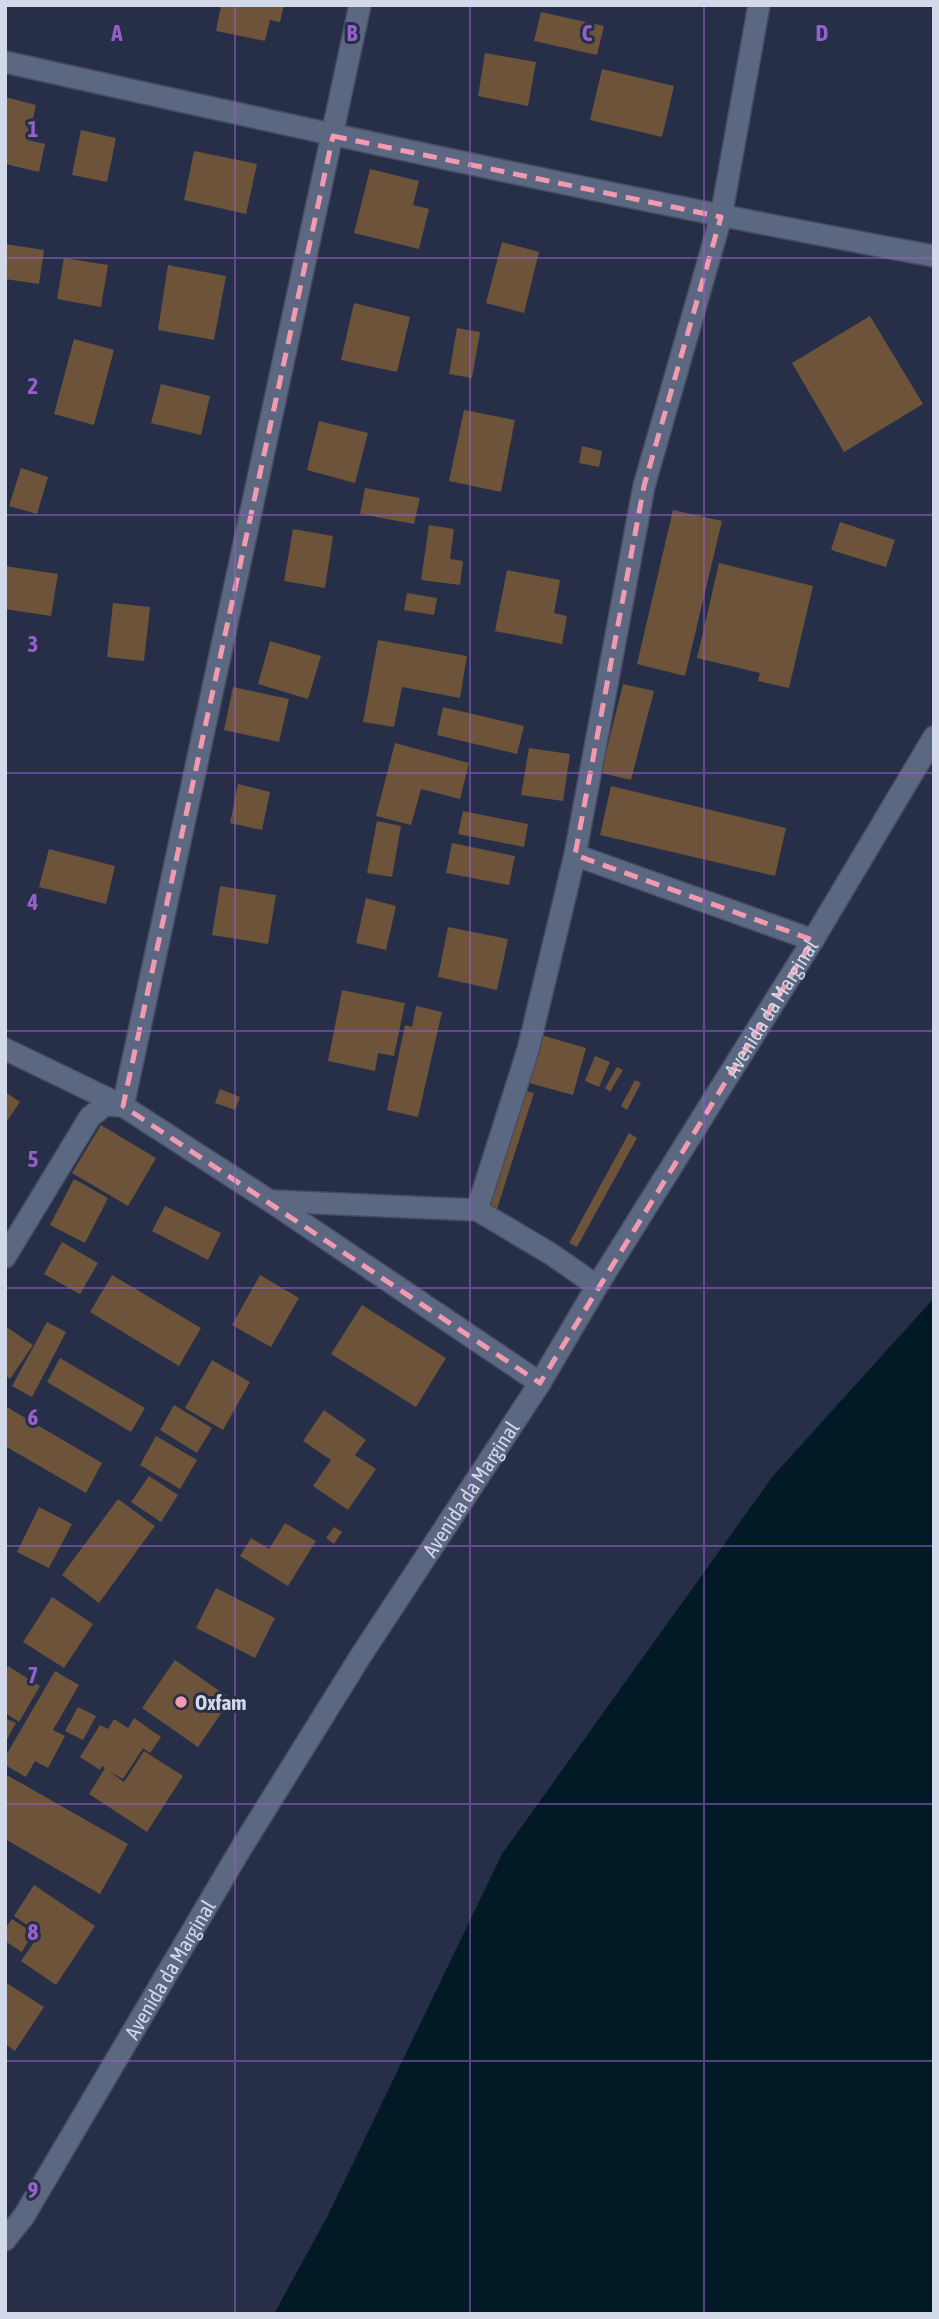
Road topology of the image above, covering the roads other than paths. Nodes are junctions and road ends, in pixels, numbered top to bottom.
1 (360, 5) edge
2 (759, 5) edge
3 (5, 62) edge
4 (333, 136) junction
5 (721, 217) junction
6 (934, 256) edge
7 (934, 737) edge
8 (576, 855) junction
9 (813, 940) junction
10 (5, 1049) edge
11 (123, 1106) junction
12 (270, 1201) junction
13 (477, 1210) junction
14 (5, 1257) edge
15 (597, 1286) junction
16 (540, 1383) junction
17 (14, 2211) edge
18 (5, 2240) edge

1 - 4 street
2 - 5 street
3 - 4 street
4 - 5 street
4 - 11 street
5 - 6 street
5 - 8 street
7 - 9 street, Avenida da Marginal
8 - 9 street
8 - 13 street
9 - 15 street, Avenida da Marginal
10 - 11 street
11 - 12 street
11 - 14 street
12 - 13 street
12 - 16 street
13 - 15 street
15 - 16 street, Avenida da Marginal
16 - 17 street, Avenida da Marginal
17 - 18 street, Avenida da Marginal

